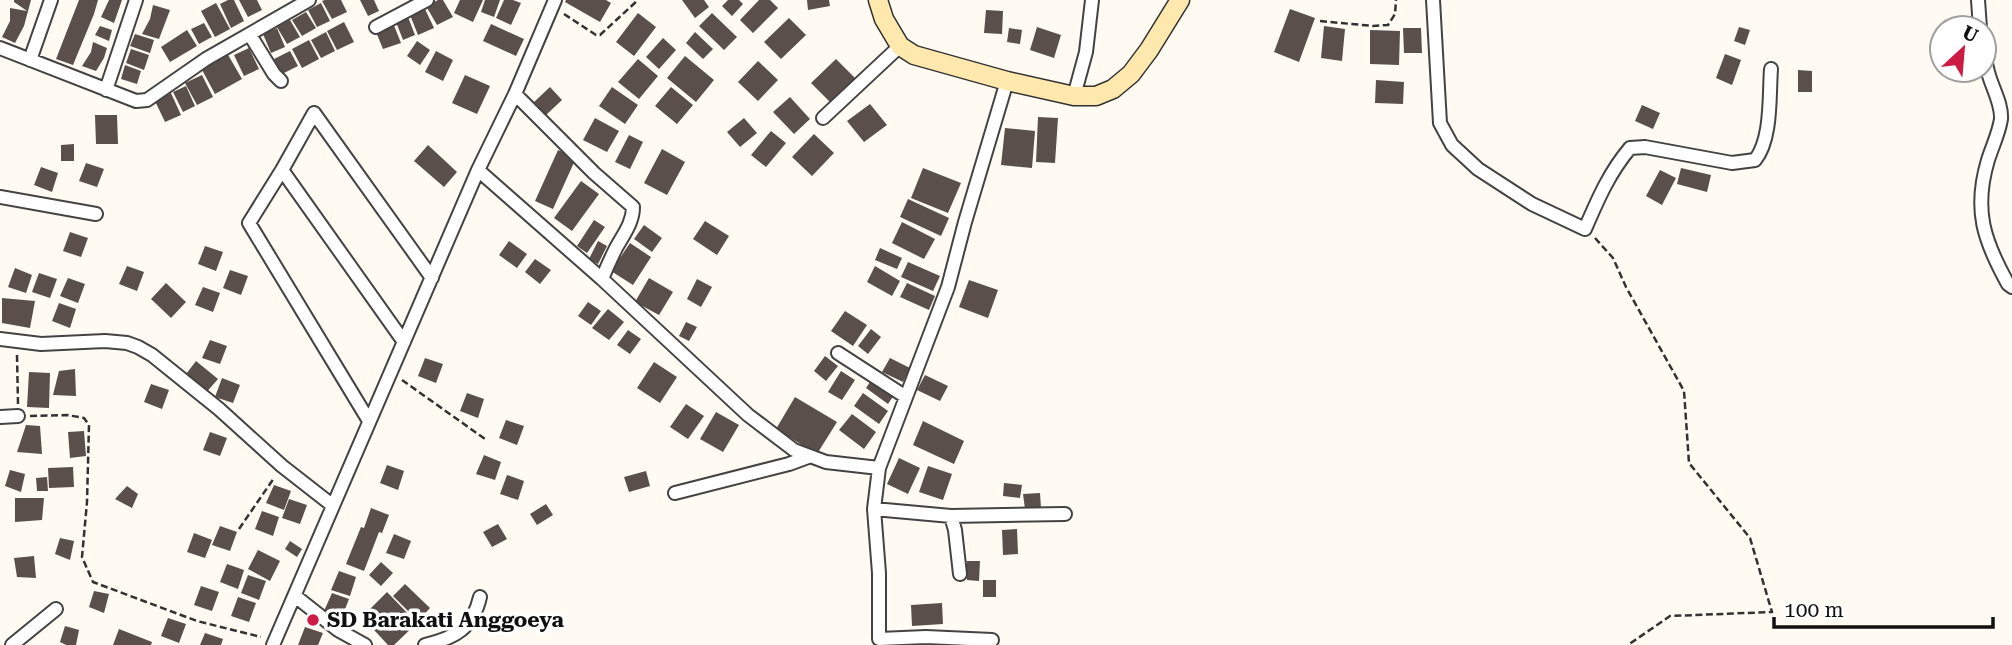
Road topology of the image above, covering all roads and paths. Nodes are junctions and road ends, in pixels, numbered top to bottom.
1 (51, 0) edge
2 (136, 0) edge
3 (310, 0) edge
4 (427, 0) edge
5 (638, 0) edge
6 (878, 0) edge
7 (1092, 0) edge
8 (1180, 0) edge
9 (1396, 0) edge
10 (1433, 0) edge
11 (550, 2) edge
12 (1320, 21) dead end
13 (376, 27) dead end
14 (250, 35) junction
15 (900, 46) junction
16 (0, 48) edge
17 (30, 60) junction
18 (1771, 69) dead end
19 (281, 80) dead end
20 (1007, 82) junction
21 (1992, 84) edge
22 (106, 90) junction
23 (515, 94) junction
24 (1074, 96) junction
25 (823, 118) dead end
26 (282, 170) junction
27 (478, 170) junction
28 (0, 197) edge
29 (96, 214) dead end
30 (1585, 229) junction
31 (432, 278) junction
32 (602, 279) junction
33 (2012, 287) edge
34 (0, 339) edge
35 (17, 342) junction
36 (404, 342) junction
37 (838, 353) dead end
38 (390, 373) junction
39 (906, 397) junction
40 (18, 416) junction
41 (0, 417) edge
42 (369, 421) junction
43 (485, 439) dead end
44 (808, 457) junction
45 (282, 466) junction
46 (879, 468) junction
47 (675, 493) dead end
48 (332, 505) junction
49 (874, 509) junction
50 (1065, 514) dead end
51 (951, 516) junction
52 (239, 529) dead end
53 (960, 574) dead end
54 (295, 596) junction
55 (480, 597) dead end
56 (57, 609) dead end
57 (992, 640) dead end
58 (879, 642) edge
59 (273, 644) edge
60 (12, 645) edge
61 (365, 645) edge
62 (425, 645) edge
63 (1628, 645) edge

1 - 17 street
2 - 22 street
3 - 14 street
4 - 13 street
5 - 11 path
6 - 15 street
7 - 24 street
8 - 24 street
9 - 12 path
10 - 30 street
11 - 23 street
14 - 19 street
14 - 22 street
15 - 20 street
15 - 25 street
16 - 17 street
17 - 22 street
18 - 30 street
20 - 24 street
20 - 39 street
21 - 33 street
23 - 27 street
23 - 32 street
26 - 31 street
26 - 36 street
26 - 42 street
27 - 31 street
27 - 32 street
28 - 29 street
30 - 63 path
31 - 36 street
32 - 44 street
34 - 35 street
35 - 40 path
35 - 45 street
36 - 38 street
37 - 39 street
38 - 42 street
38 - 43 path
39 - 46 street
40 - 41 street
40 - 59 path
42 - 48 street
44 - 46 street
44 - 47 street
45 - 48 street
45 - 52 path
46 - 49 street
48 - 54 street
49 - 51 street
49 - 58 street
50 - 51 street
51 - 53 street
54 - 59 street
54 - 61 street
55 - 62 street
56 - 60 street
57 - 58 street

